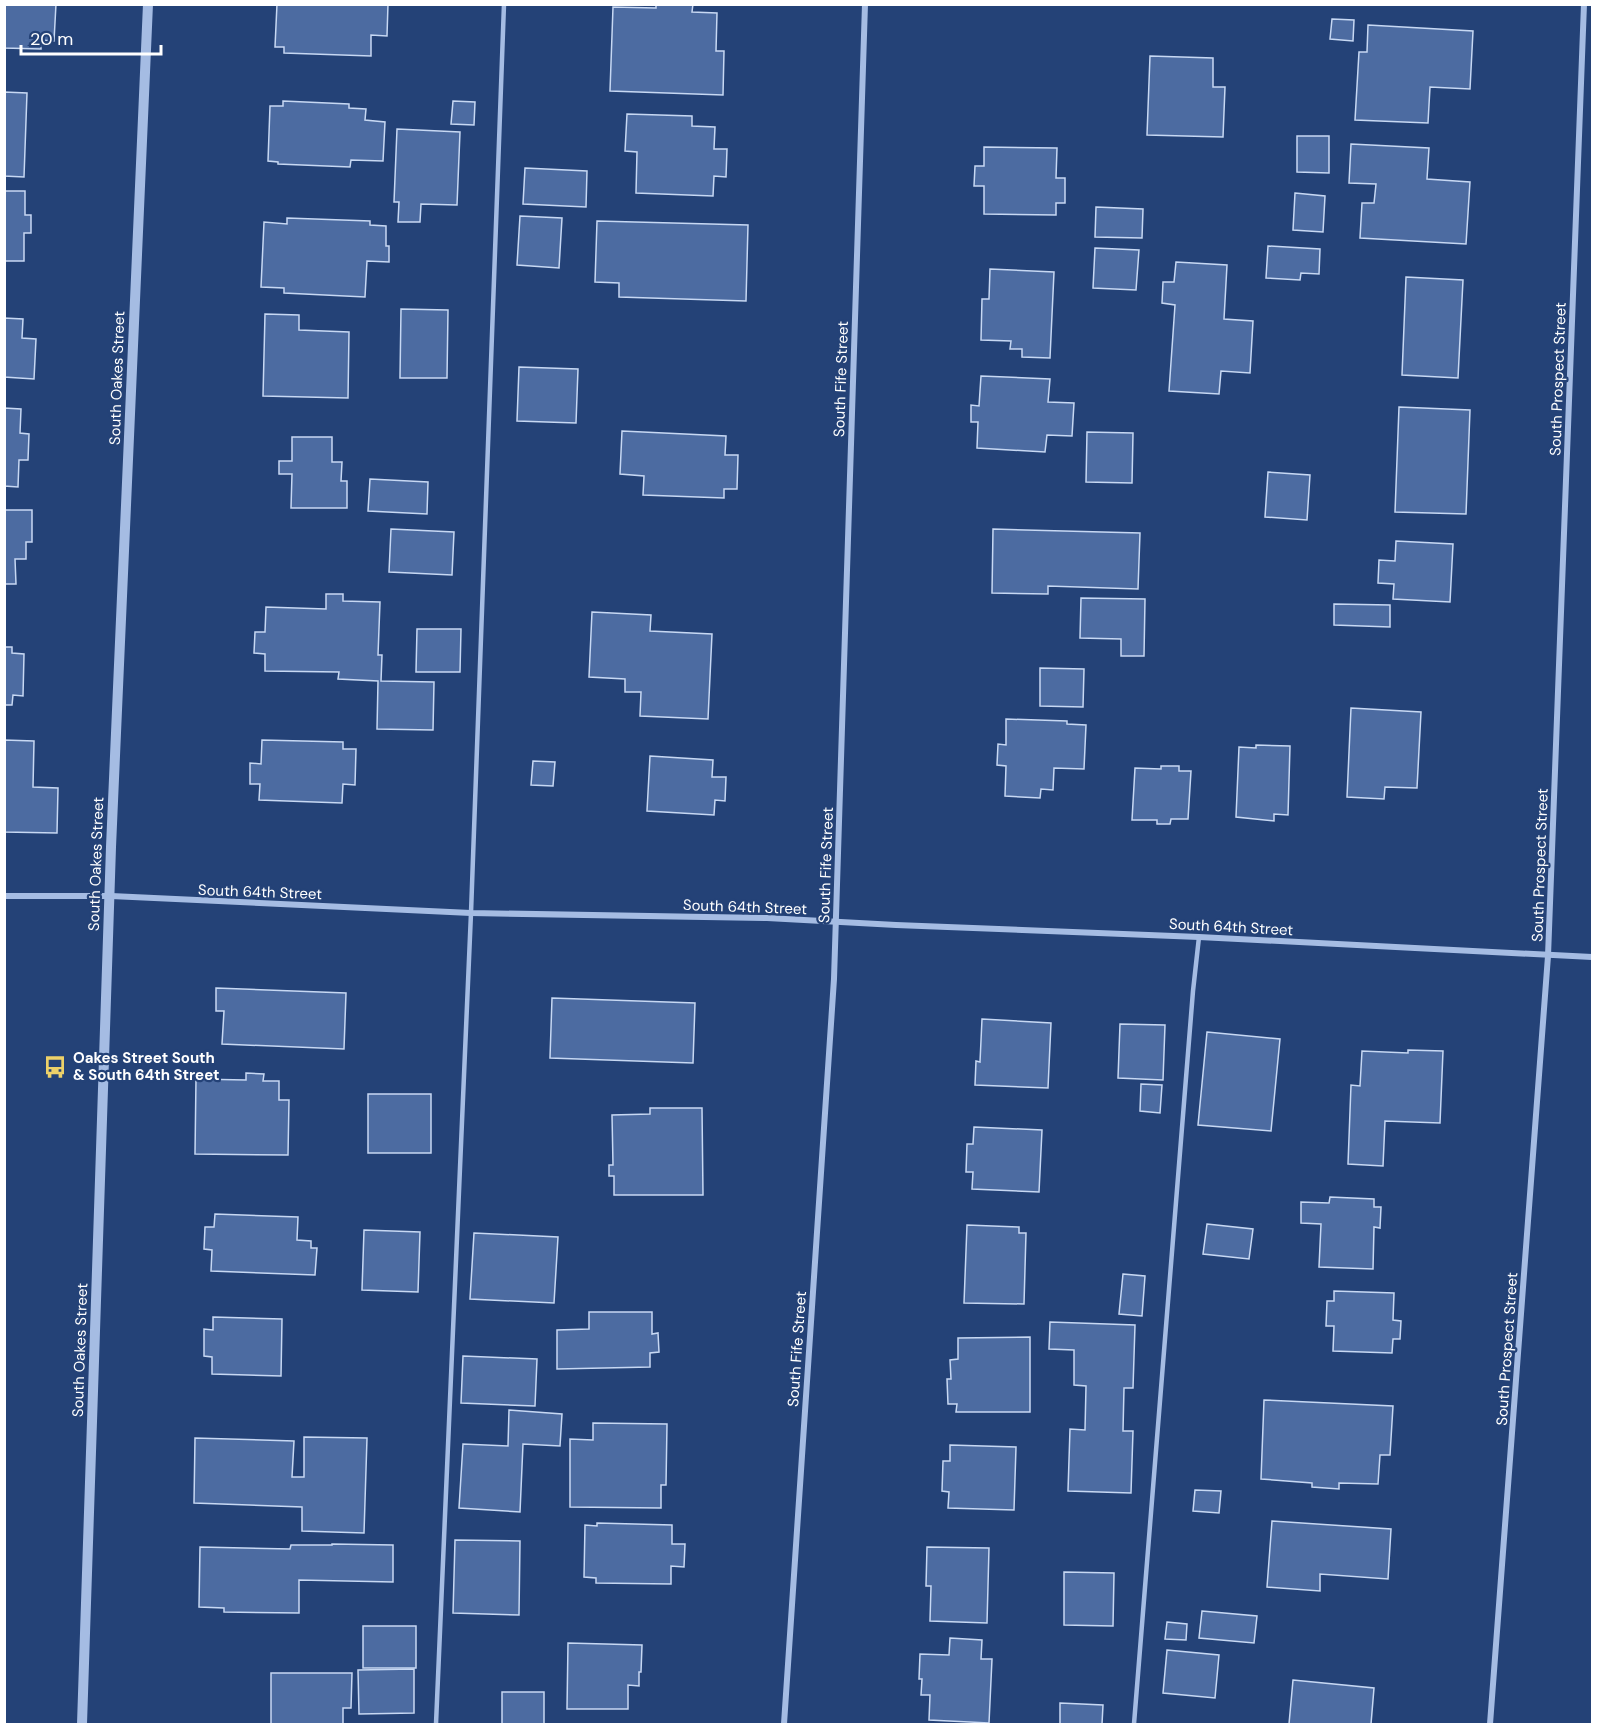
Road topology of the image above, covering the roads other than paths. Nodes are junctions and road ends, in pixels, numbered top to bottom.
1 (148, 4) edge
2 (504, 4) edge
3 (865, 4) edge
4 (1584, 4) edge
5 (4, 896) edge
6 (111, 896) junction
7 (471, 913) junction
8 (836, 922) junction
9 (1199, 937) junction
10 (1548, 956) junction
11 (1593, 957) edge
12 (82, 1725) edge
13 (436, 1725) edge
14 (784, 1725) edge
15 (1134, 1725) edge
16 (1490, 1725) edge

1 - 6 street, South Oakes Street
2 - 7 lane
3 - 8 street, South Fife Street
4 - 10 street, South Prospect Street
5 - 6 street, South 64th Street
6 - 7 street, South 64th Street
6 - 12 street, South Oakes Street
7 - 8 street, South 64th Street
7 - 13 lane
8 - 9 street, South 64th Street
8 - 14 street, South Fife Street
9 - 10 street, South 64th Street
9 - 15 lane
10 - 11 street, South 64th Street
10 - 16 street, South Prospect Street

